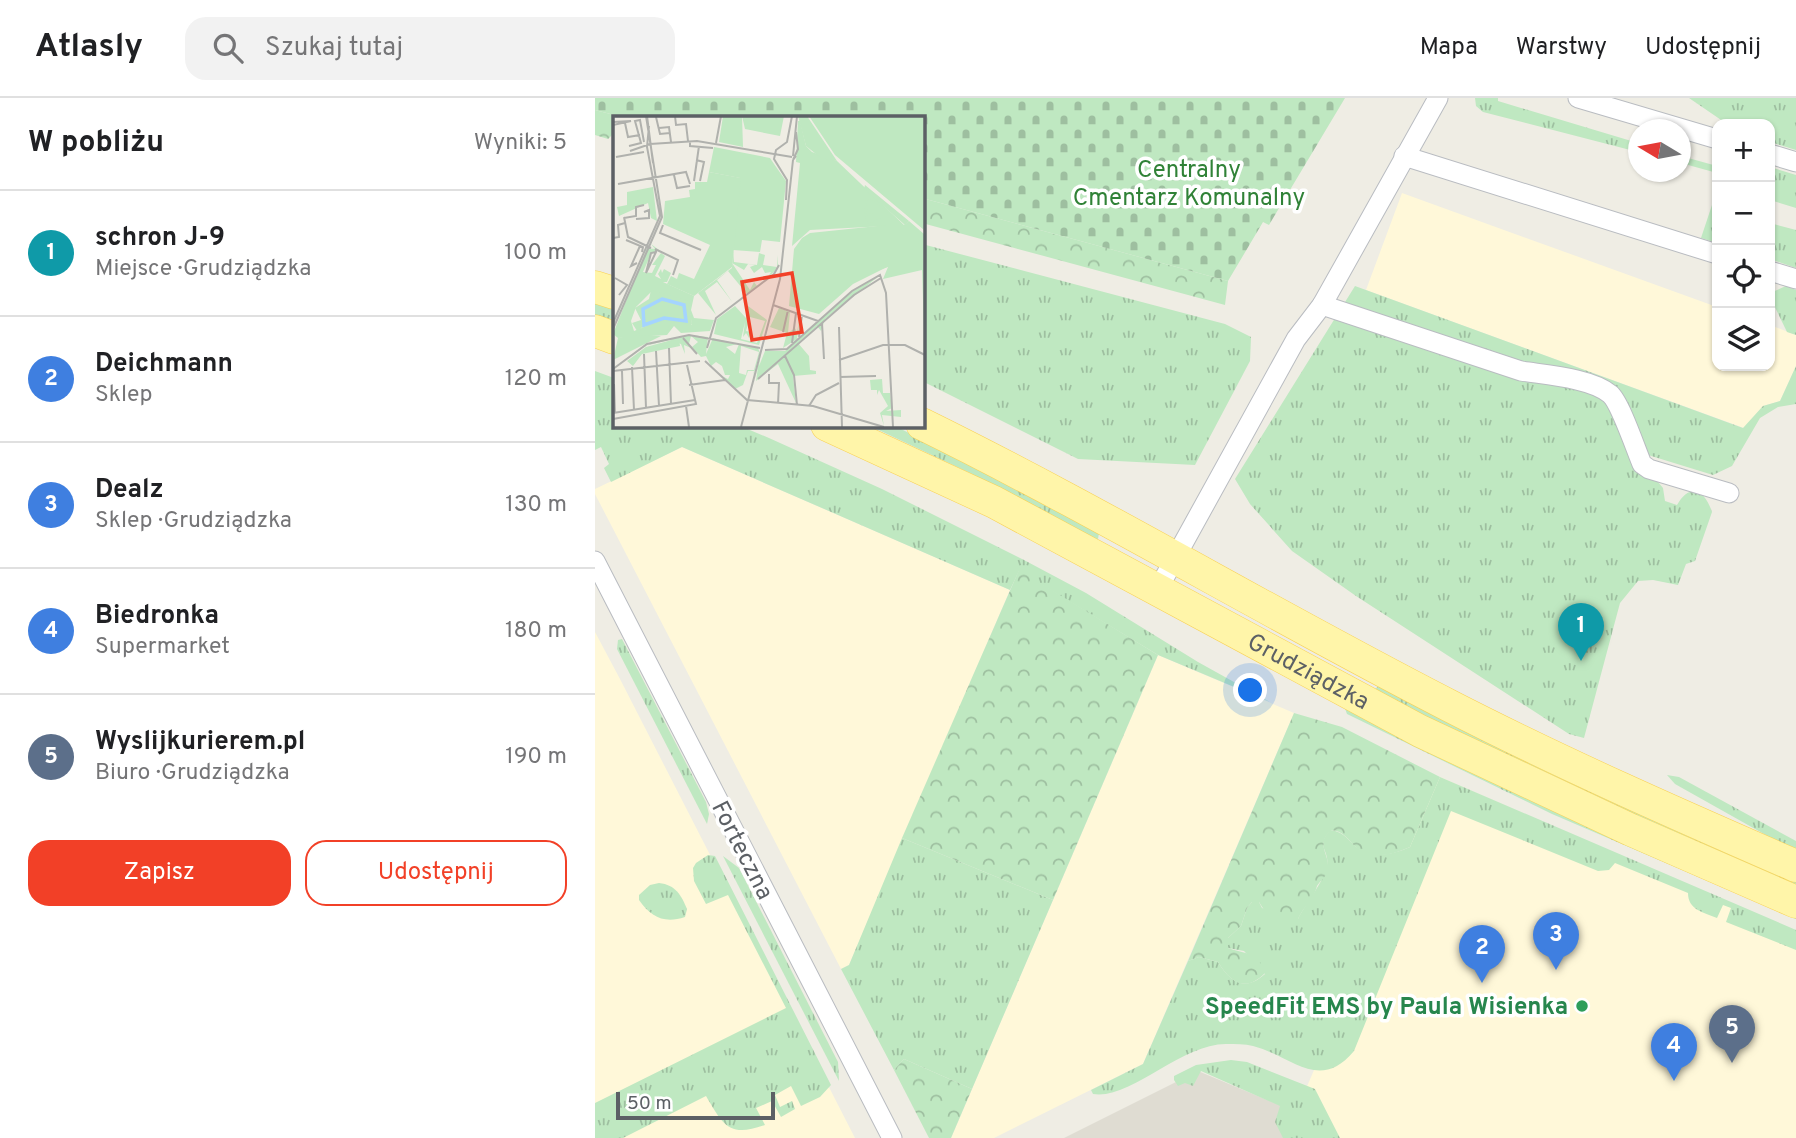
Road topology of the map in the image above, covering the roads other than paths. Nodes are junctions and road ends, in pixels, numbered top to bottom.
1 (1437, 98) edge
2 (1578, 98) edge
3 (1712, 138) edge
4 (1404, 156) junction
5 (1775, 156) edge
6 (1796, 162) edge
7 (1712, 252) edge
8 (1775, 273) edge
9 (1796, 279) edge
10 (595, 286) edge
11 (613, 293) edge
12 (1321, 305) junction
13 (595, 331) edge
14 (613, 338) edge
15 (924, 425) edge
16 (831, 427) edge
17 (1728, 493) dead end
18 (1175, 558) junction
19 (595, 561) edge
20 (1158, 589) junction
21 (1796, 866) edge
22 (1796, 902) edge
23 (892, 1138) edge

1 - 4 street
2 - 3 street
4 - 7 street
4 - 12 street
5 - 6 street
8 - 9 street
10 - 11 main road
12 - 17 street
12 - 18 street
13 - 14 main road
15 - 18 main road, Grudziądzka
16 - 20 main road, Grudziądzka
18 - 20 street
18 - 21 main road, Grudziądzka
19 - 23 street, Forteczna
20 - 22 main road, Grudziądzka

